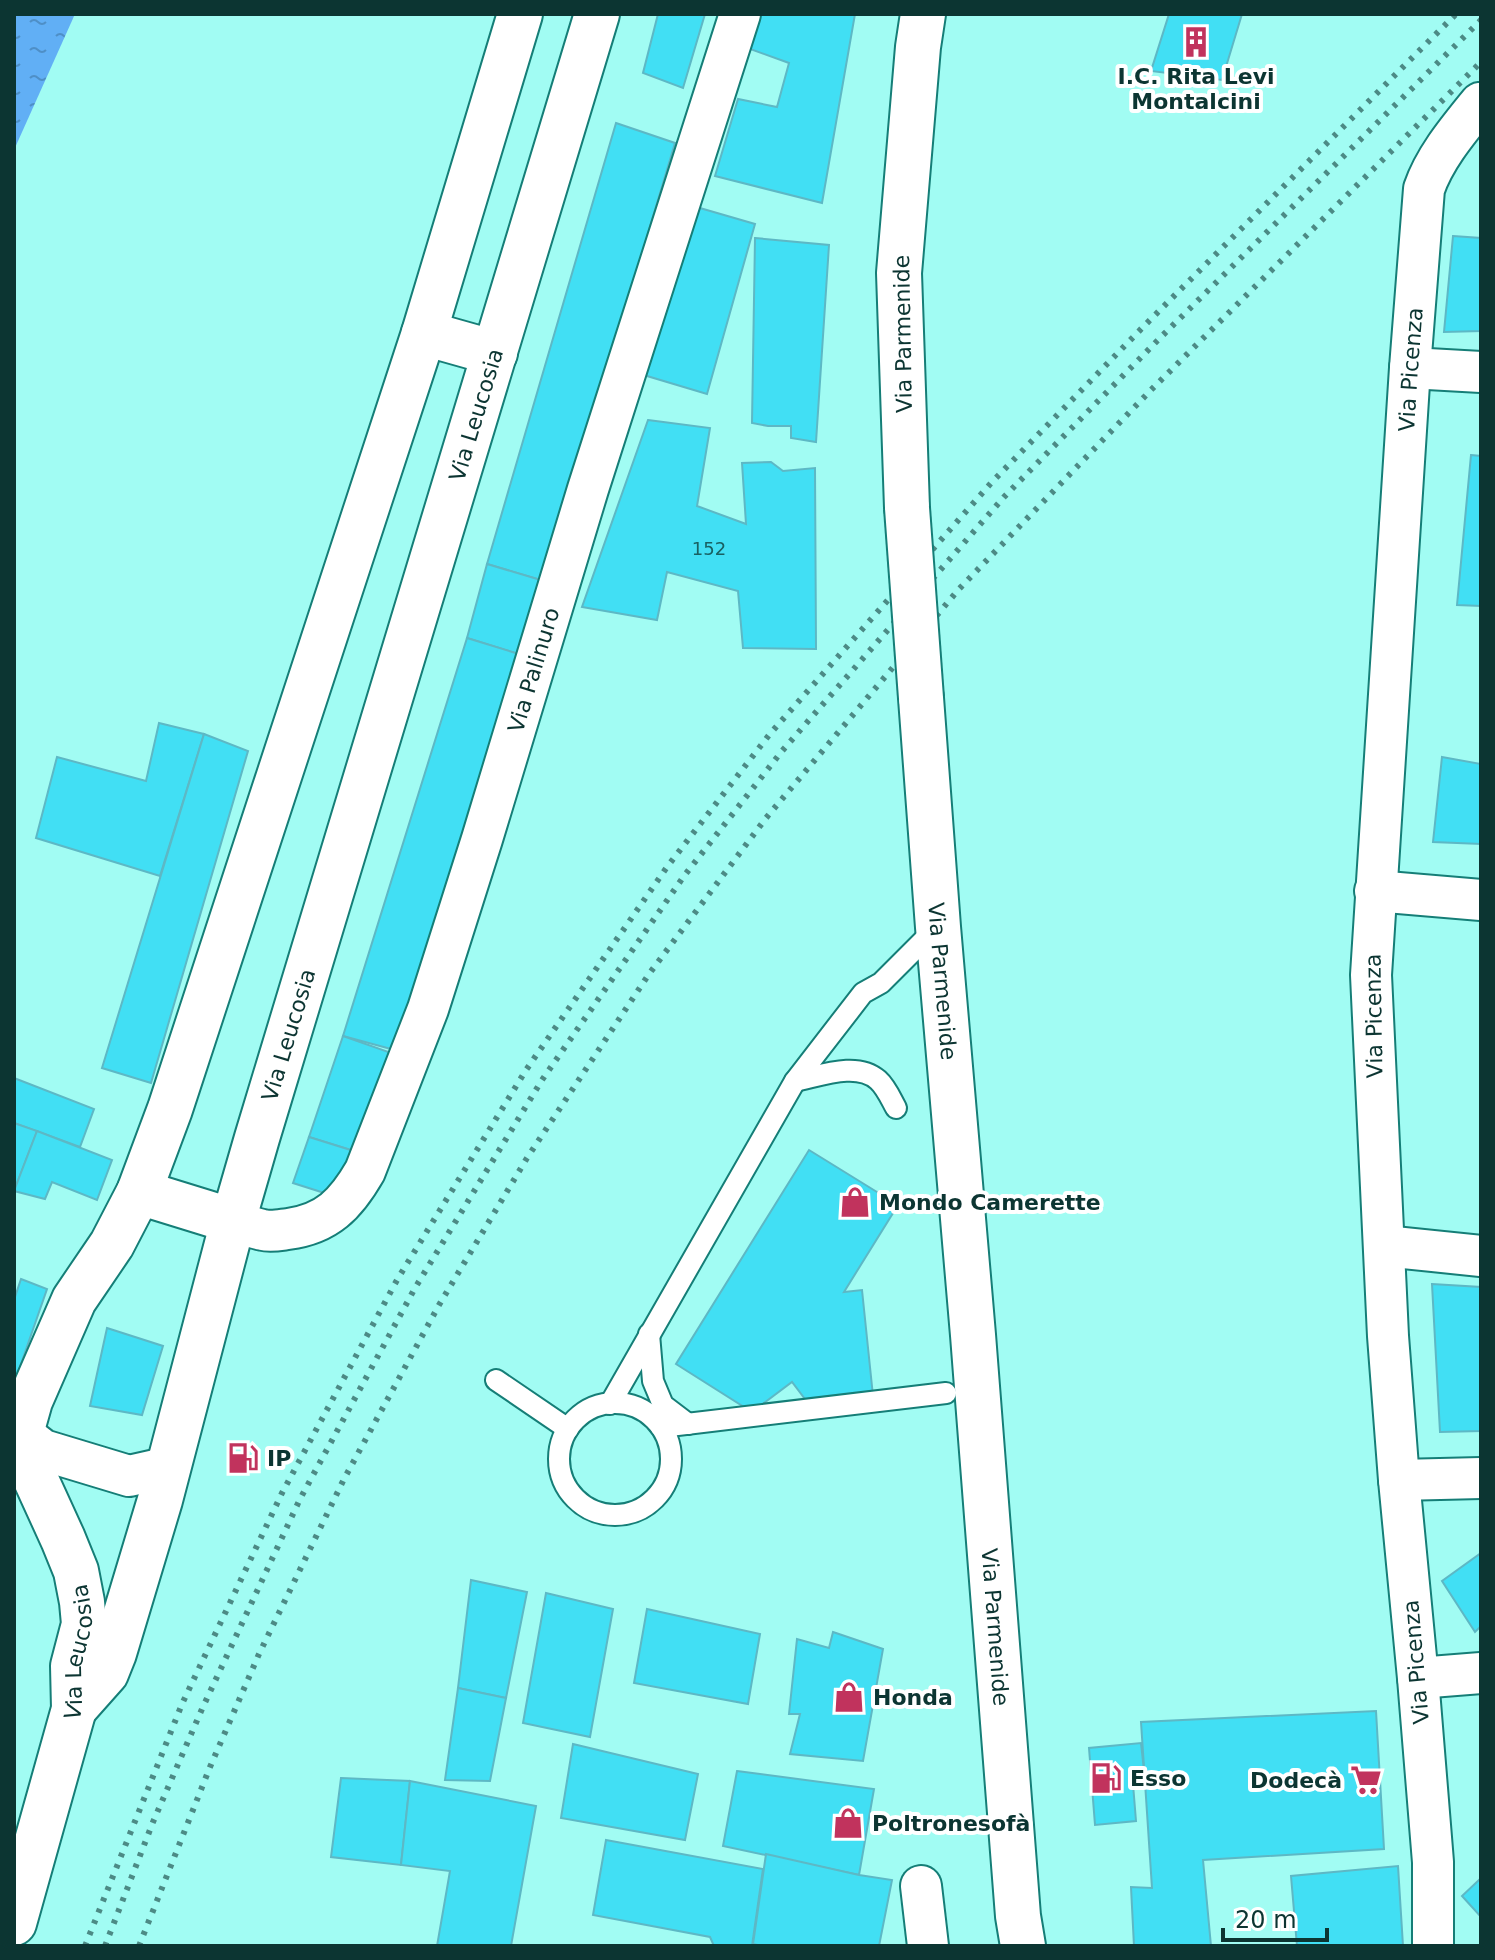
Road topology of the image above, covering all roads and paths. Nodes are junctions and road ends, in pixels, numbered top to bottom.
1 (520, 14) edge
2 (597, 14) edge
3 (740, 14) edge
4 (923, 14) edge
5 (1480, 103) edge
6 (424, 333) junction
7 (495, 353) junction
8 (1410, 368) junction
9 (1481, 372) edge
10 (1375, 891) junction
11 (1481, 900) edge
12 (938, 927) junction
13 (795, 1081) junction
14 (896, 1108) dead end
15 (139, 1192) junction
16 (233, 1221) junction
17 (1384, 1246) junction
18 (1481, 1256) edge
19 (649, 1334) junction
20 (496, 1380) dead end
21 (961, 1381) junction
22 (610, 1404) junction
23 (688, 1424) junction
24 (661, 1427) junction
25 (568, 1429) junction
26 (21, 1433) junction
27 (169, 1467) junction
28 (1481, 1478) edge
29 (1399, 1480) junction
30 (1481, 1673) edge
31 (1418, 1678) junction
32 (74, 1709) junction
33 (921, 1886) dead end
34 (14, 1923) edge
35 (928, 1946) edge
36 (1023, 1946) edge
37 (1433, 1946) edge

1 - 6 main road
2 - 7 main road, Via Leucosia
3 - 16 street, Via Palinuro
4 - 12 main road, Via Parmenide, bridge
5 - 8 street, Via Picenza
6 - 7 main road
6 - 15 main road
7 - 16 main road, Via Leucosia
8 - 9 street
8 - 10 street, Via Picenza
10 - 11 street
10 - 17 street, Via Picenza
12 - 13 lane
12 - 21 main road, Via Parmenide
13 - 14 lane
13 - 19 lane
15 - 16 main road
15 - 26 main road
16 - 27 main road, Via Leucosia
17 - 18 street
17 - 29 street, Via Picenza
19 - 22 lane
19 - 23 lane
20 - 25 lane
21 - 23 lane
21 - 36 main road, Via Parmenide
22 - 24 lane
22 - 25 lane
23 - 24 lane
24 - 25 lane
26 - 27 street
26 - 32 main road, Via Leucosia
27 - 32 main road, Via Leucosia
28 - 29 street
29 - 31 street, Via Picenza
30 - 31 street
31 - 37 street, Via Picenza
32 - 34 main road
33 - 35 street

